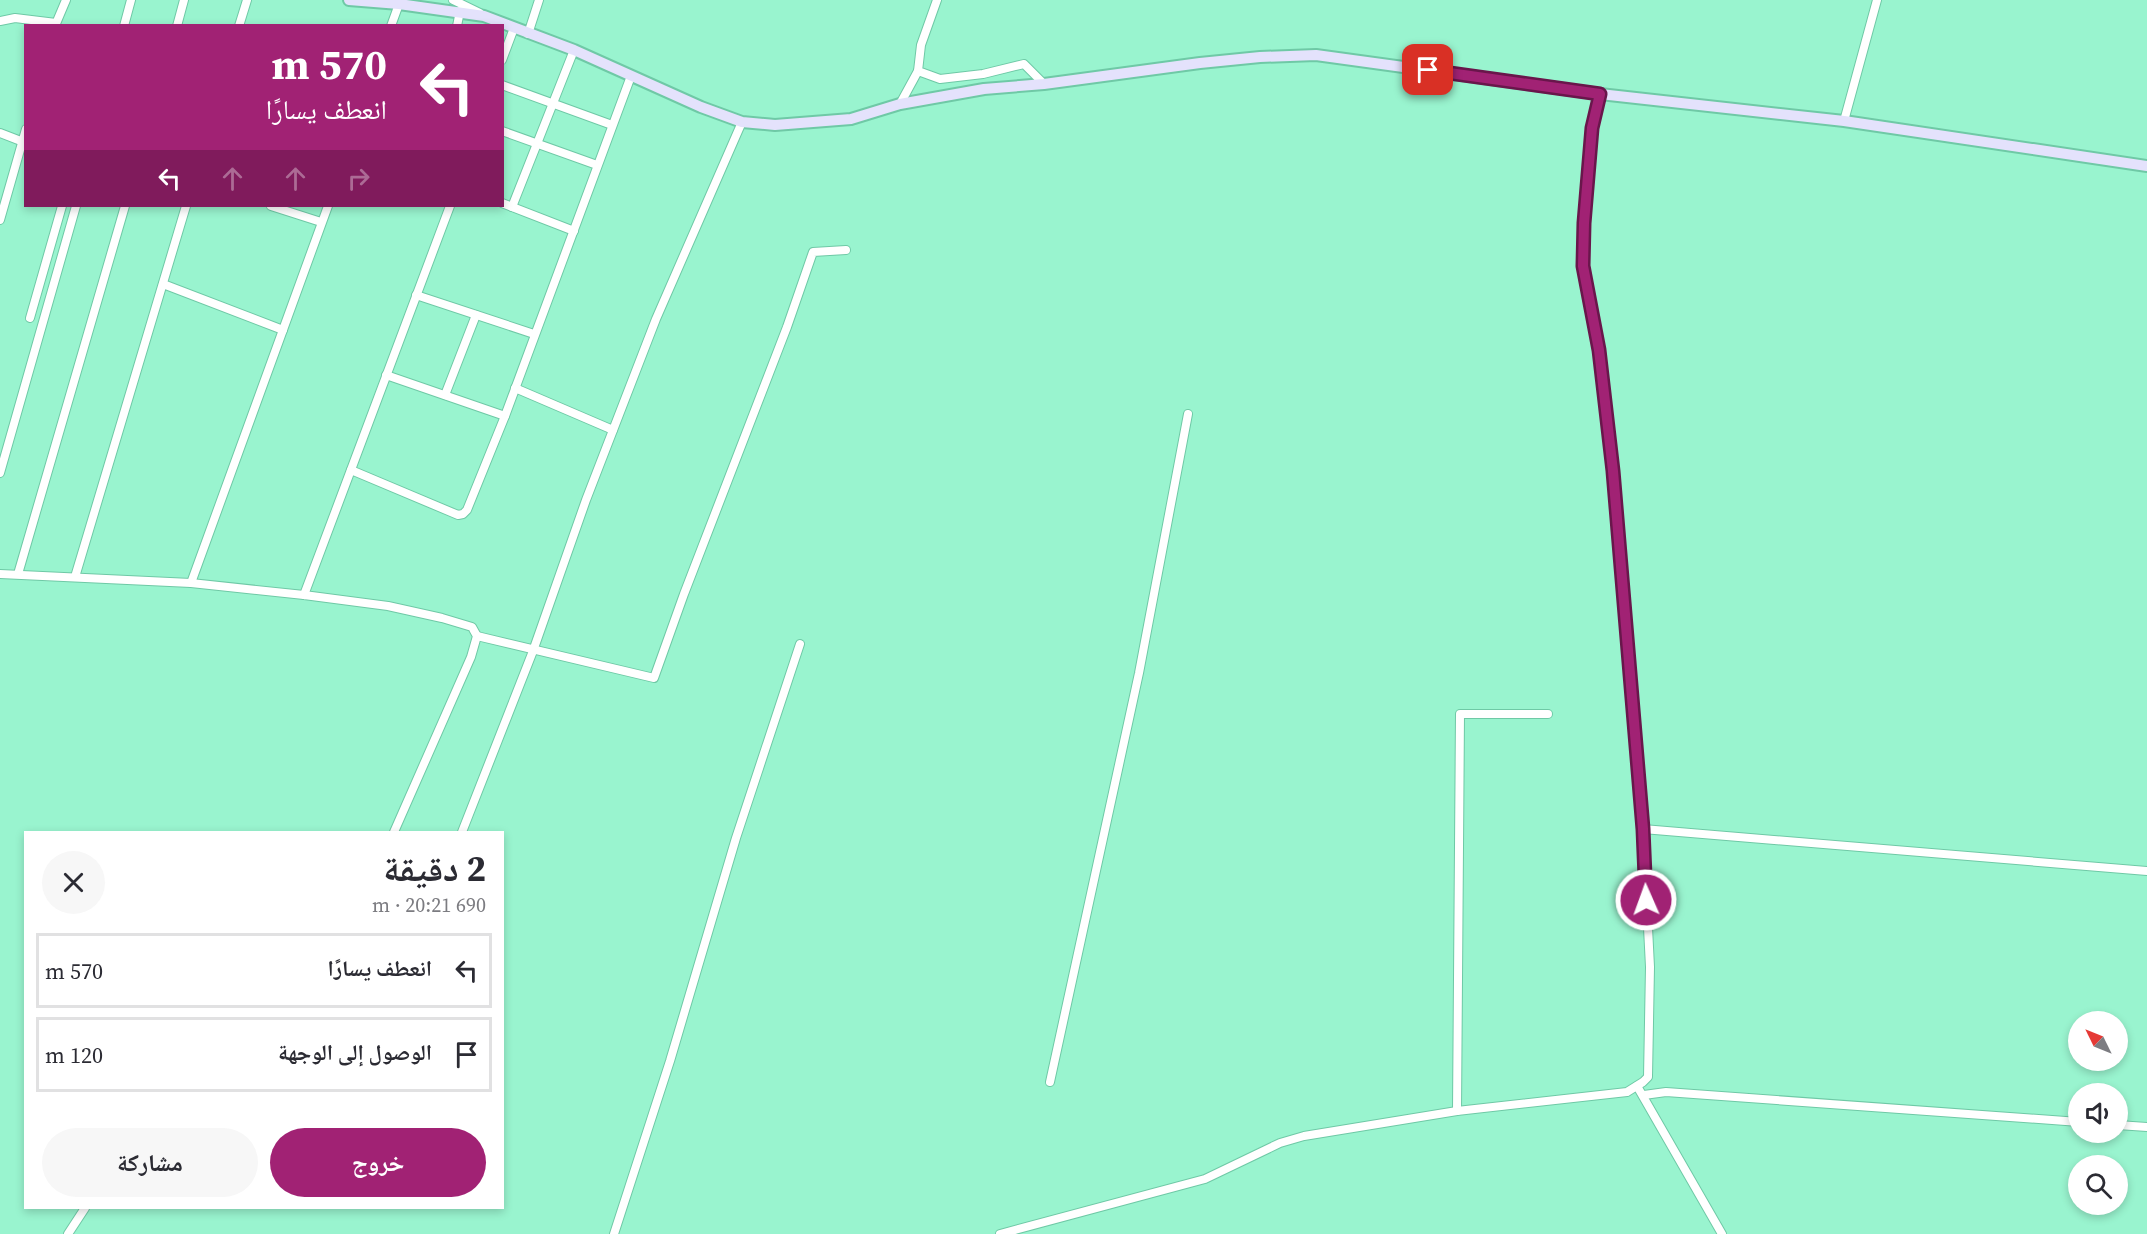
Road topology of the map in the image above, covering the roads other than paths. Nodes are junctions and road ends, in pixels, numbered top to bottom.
1 (66, 0) edge
2 (131, 0) edge
3 (184, 0) edge
4 (247, 0) edge
5 (349, 0) edge
6 (453, 0) edge
7 (539, 0) edge
8 (937, 0) edge
9 (1877, 0) edge
10 (399, 4) junction
11 (468, 8) edge
12 (0, 21) edge
13 (55, 24) edge
14 (125, 24) edge
15 (178, 24) edge
16 (241, 24) edge
17 (392, 24) edge
18 (458, 24) edge
19 (514, 28) junction
20 (528, 34) junction
21 (574, 50) junction
22 (504, 55) edge
23 (918, 71) junction
24 (631, 76) junction
25 (1044, 84) junction
26 (504, 86) edge
27 (1600, 94) junction
28 (553, 104) junction
29 (900, 104) junction
30 (1844, 121) junction
31 (742, 122) junction
32 (612, 125) junction
33 (504, 132) edge
34 (0, 133) edge
35 (24, 143) edge
36 (537, 144) junction
37 (597, 165) junction
38 (2147, 166) edge
39 (504, 204) edge
40 (62, 207) edge
41 (76, 207) edge
42 (125, 207) edge
43 (186, 207) edge
44 (274, 207) edge
45 (328, 207) edge
46 (450, 207) edge
47 (512, 207) junction
48 (0, 220) edge
49 (321, 222) junction
50 (574, 231) junction
51 (846, 250) dead end
52 (163, 285) junction
53 (416, 295) junction
54 (476, 315) junction
55 (30, 318) dead end
56 (283, 330) junction
57 (534, 334) junction
58 (386, 375) junction
59 (515, 388) junction
60 (445, 395) junction
61 (1188, 414) dead end
62 (505, 416) junction
63 (613, 430) junction
64 (351, 470) junction
65 (0, 473) edge
66 (0, 574) edge
67 (18, 574) junction
68 (75, 577) junction
69 (191, 583) junction
70 (304, 595) junction
71 (477, 636) junction
72 (800, 644) dead end
73 (533, 651) junction
74 (1548, 714) dead end
75 (1643, 829) junction
76 (394, 831) edge
77 (462, 831) edge
78 (2147, 871) edge
79 (1050, 1082) dead end
80 (1637, 1086) junction
81 (1644, 1095) junction
82 (1457, 1111) junction
83 (2068, 1121) edge
84 (2128, 1126) edge
85 (2147, 1127) edge
86 (84, 1209) edge
87 (68, 1234) edge
88 (614, 1234) edge
89 (1000, 1234) edge
90 (1722, 1234) edge

1 - 13 street
2 - 14 street
3 - 15 street
4 - 16 street
5 - 10 street
6 - 11 street
7 - 20 street
8 - 23 street
9 - 30 street
10 - 11 street
10 - 17 street
11 - 18 street
11 - 19 street
12 - 13 street
19 - 20 street
19 - 22 street
20 - 21 street
21 - 24 street
21 - 28 street
23 - 25 street
23 - 29 street
24 - 31 street
24 - 32 street
25 - 27 street
25 - 29 street
26 - 28 street
27 - 30 street
27 - 75 street
28 - 32 street
28 - 36 street
29 - 31 street
30 - 38 street
31 - 63 street
32 - 37 street
33 - 36 street
34 - 35 street
35 - 48 street
36 - 37 street
36 - 47 street
37 - 50 street
39 - 47 street
40 - 55 street
41 - 65 street
42 - 67 street
43 - 52 street
44 - 49 street
45 - 49 street
46 - 53 street
47 - 50 street
49 - 56 street
50 - 57 street
51 - 73 street
52 - 56 street
52 - 68 street
53 - 54 street
53 - 58 street
54 - 57 street
54 - 60 street
56 - 69 street
57 - 59 street
58 - 60 street
58 - 64 street
59 - 62 street
59 - 63 street
60 - 62 street
61 - 79 street
62 - 64 street
63 - 73 street
64 - 70 street
66 - 67 street
67 - 68 street
68 - 69 street
69 - 70 street
70 - 71 street
71 - 73 street
71 - 76 street
72 - 88 street
73 - 77 street
74 - 82 street
75 - 78 street
75 - 80 street
80 - 81 street
80 - 82 street
81 - 83 street
81 - 90 street
82 - 89 street
84 - 85 street
86 - 87 street

